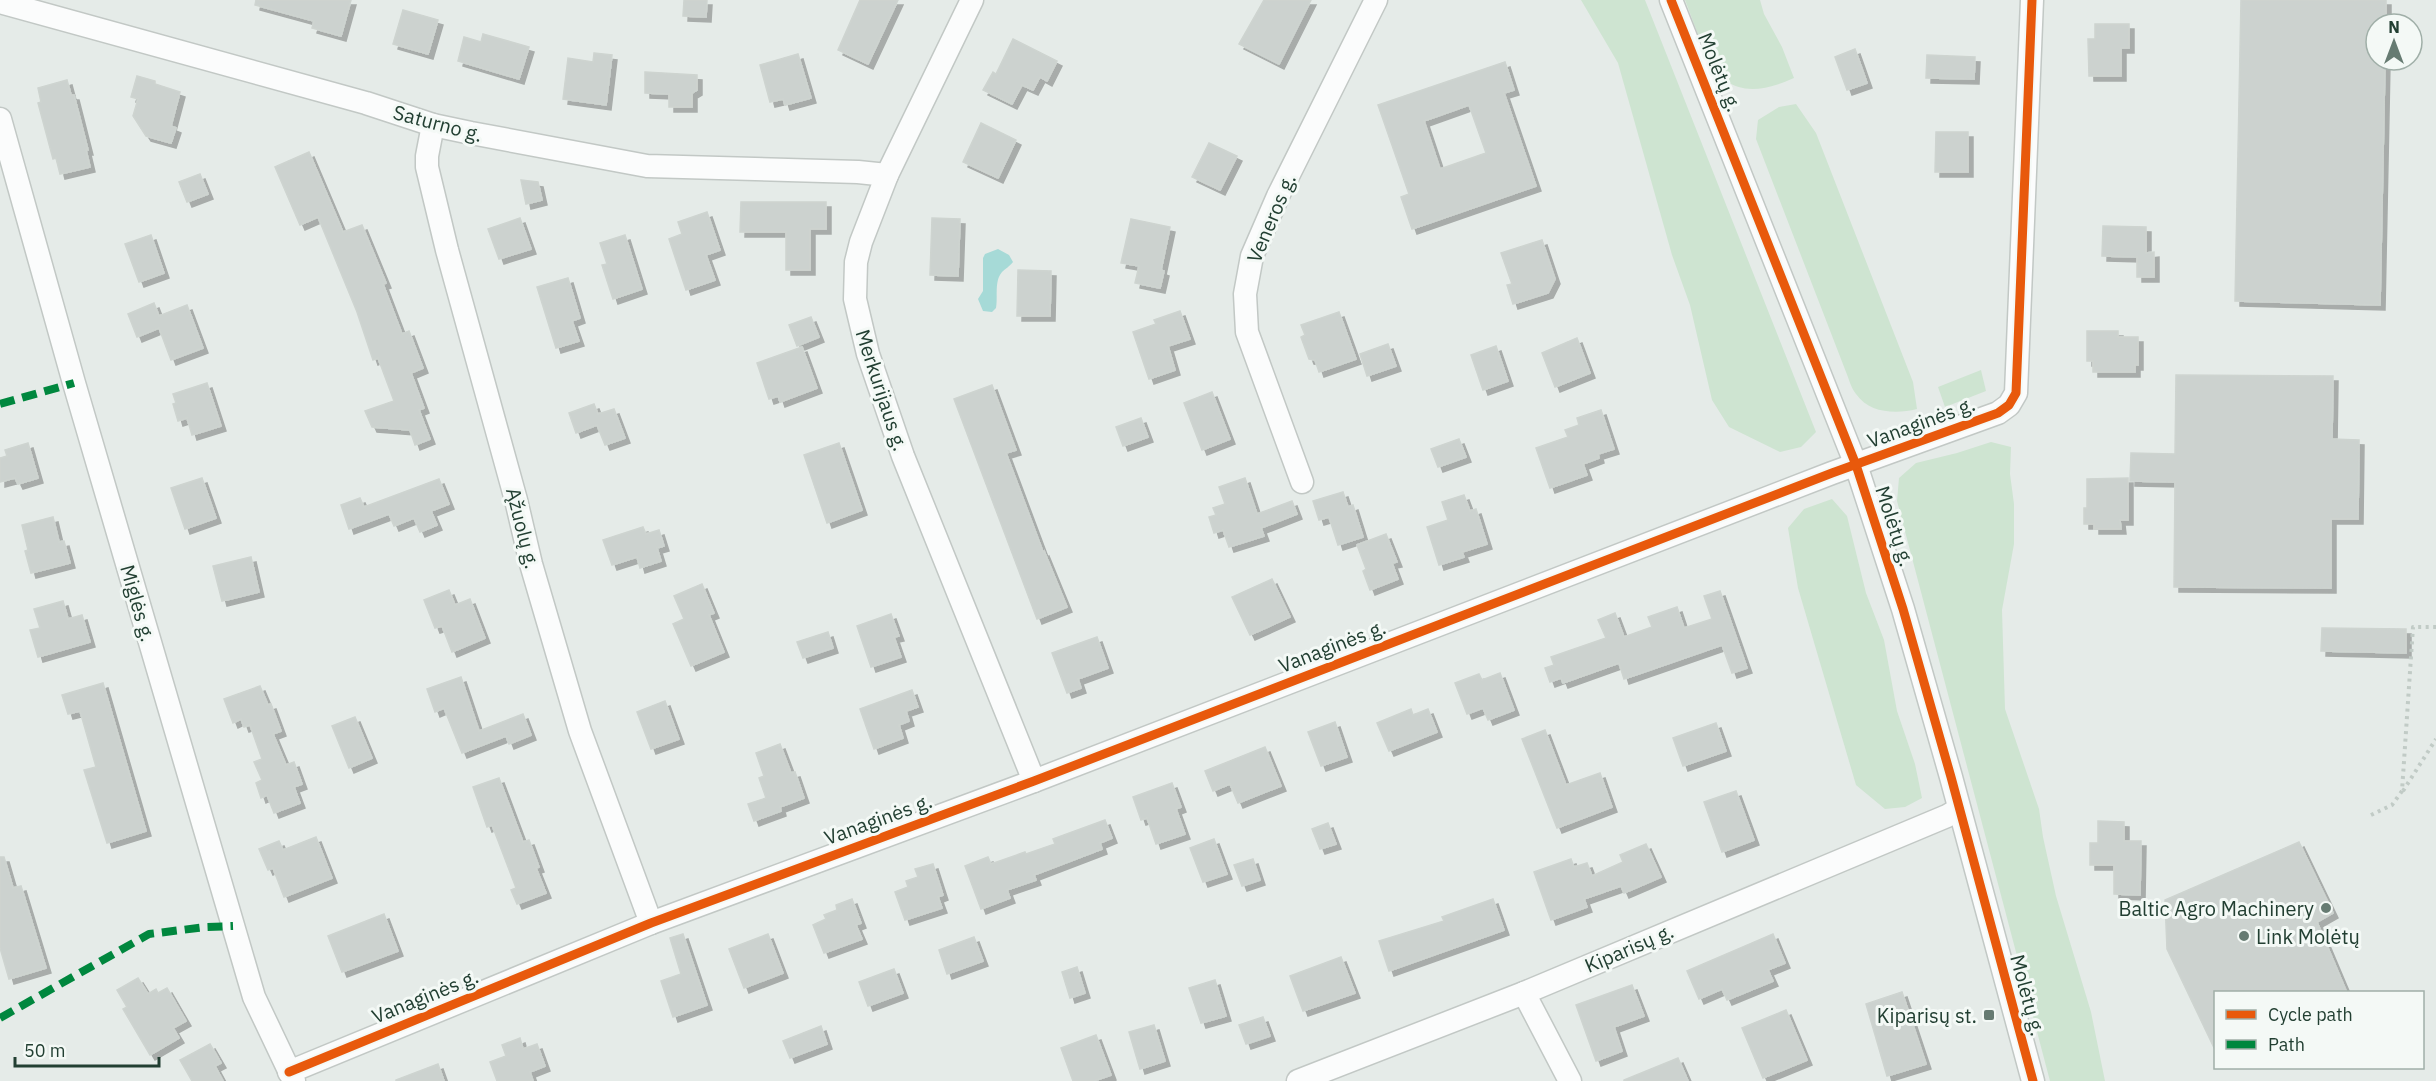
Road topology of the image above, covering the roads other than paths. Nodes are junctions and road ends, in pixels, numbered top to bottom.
1 (972, 0) edge
2 (1376, 0) edge
3 (1671, 0) edge
4 (2032, 0) edge
5 (0, 2) edge
6 (0, 119) edge
7 (433, 125) junction
8 (887, 175) junction
9 (1856, 465) junction
10 (1302, 482) dead end
11 (1034, 781) junction
12 (1959, 809) junction
13 (651, 923) junction
14 (1524, 993) junction
15 (292, 1076) edge
16 (1298, 1081) edge
17 (1570, 1081) edge
18 (2032, 1081) edge

1 - 8 street, Merkurijaus g.
2 - 10 street, Veneros g.
3 - 9 street, Molėtų g.
4 - 9 street, Vanaginės g.
5 - 7 street, Saturno g.
6 - 15 street, Miglės g.
7 - 8 street, Saturno g.
7 - 13 street, Ąžuolų g.
8 - 11 street, Merkurijaus g.
9 - 11 street, Vanaginės g.
9 - 12 street, Molėtų g.
11 - 13 street, Vanaginės g.
12 - 14 street, Kiparisų g.
12 - 18 street, Molėtų g.
13 - 15 street, Vanaginės g.
14 - 16 street, Kiparisų g.
14 - 17 street

